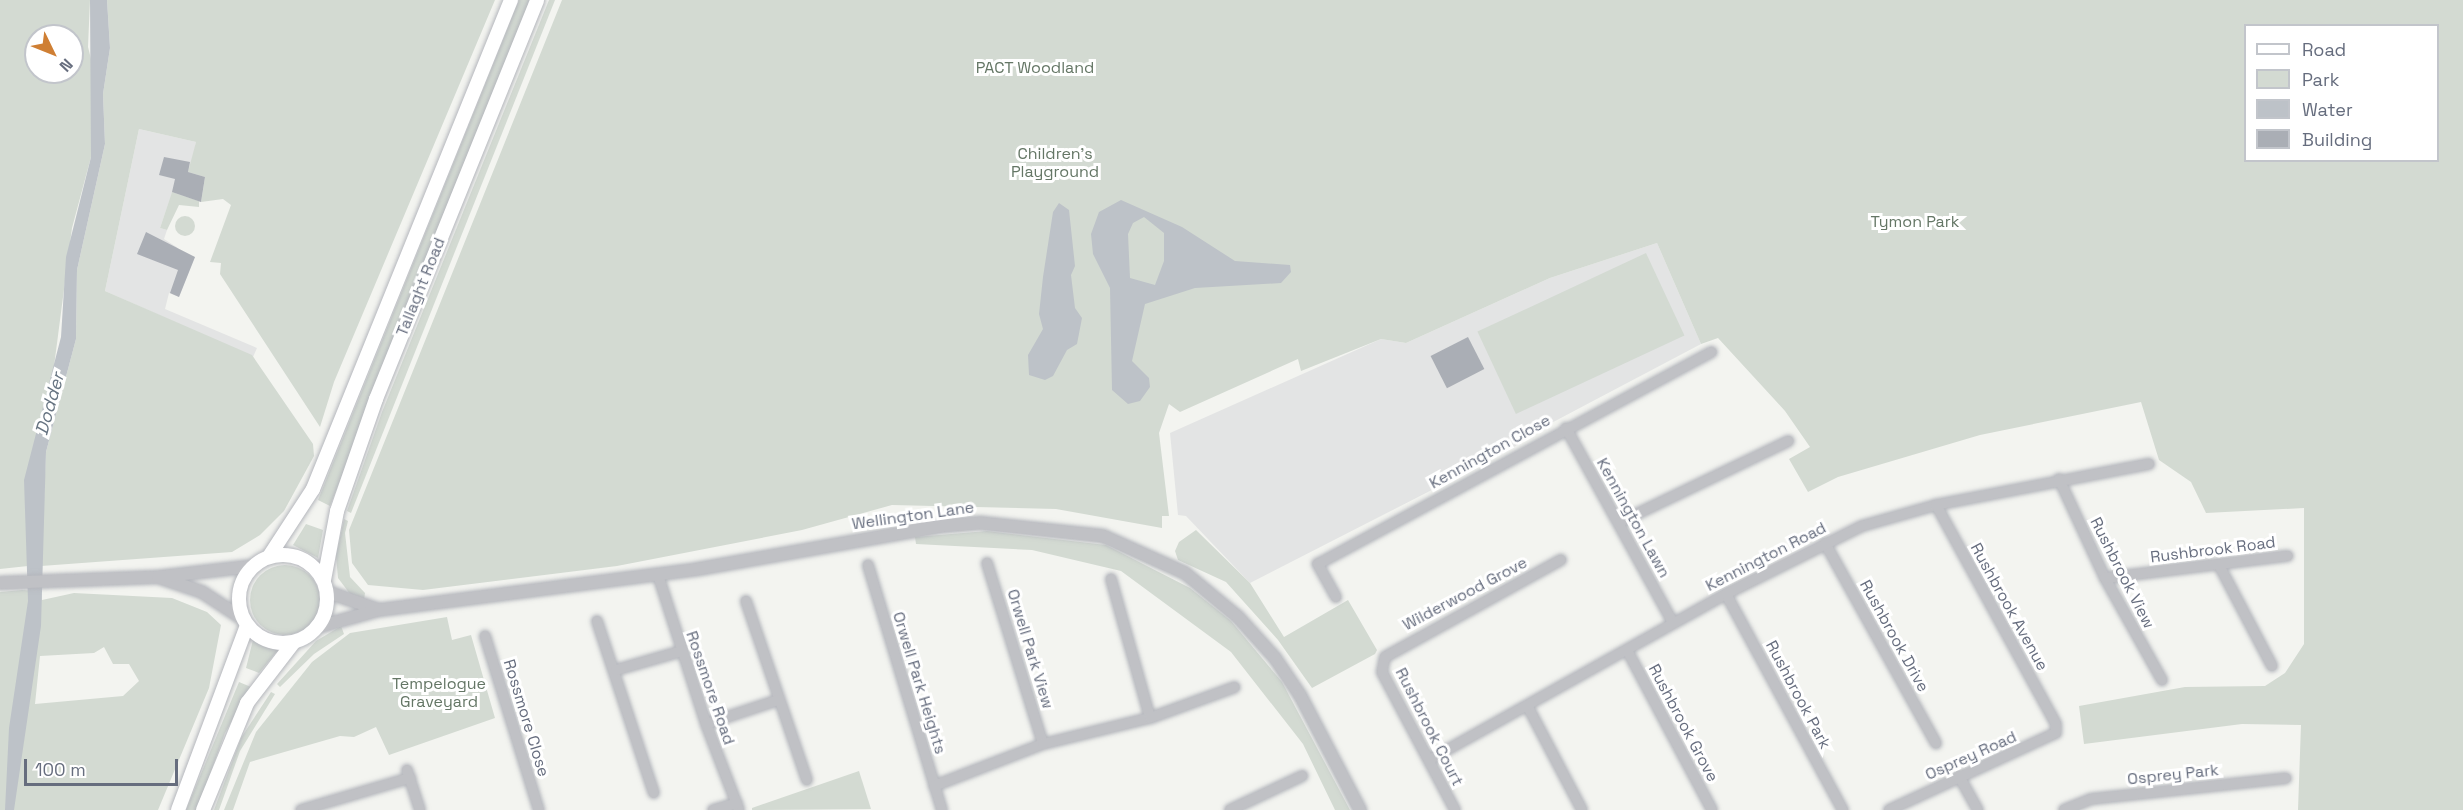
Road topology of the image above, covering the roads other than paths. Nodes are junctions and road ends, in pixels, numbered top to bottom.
1 (511, 0) edge
2 (537, 0) edge
3 (1712, 352) dead end
4 (1566, 428) junction
5 (1788, 441) dead end
6 (2149, 464) dead end
7 (2059, 479) junction
8 (1936, 505) junction
9 (1620, 522) junction
10 (1825, 543) junction
11 (270, 555) junction
12 (2288, 556) dead end
13 (1561, 560) dead end
14 (987, 563) dead end
15 (868, 565) dead end
16 (2219, 565) junction
17 (253, 566) junction
18 (658, 575) junction
19 (158, 577) junction
20 (2105, 578) junction
21 (1112, 579) dead end
22 (0, 583) edge
23 (326, 586) junction
24 (1726, 594) junction
25 (1336, 597) dead end
26 (746, 601) dead end
27 (379, 610) junction
28 (597, 621) dead end
29 (245, 622) junction
30 (1673, 623) junction
31 (318, 627) junction
32 (485, 636) dead end
33 (294, 642) junction
34 (1628, 650) junction
35 (682, 651) junction
36 (1385, 657) joint
37 (2272, 666) dead end
38 (616, 670) junction
39 (2162, 680) dead end
40 (1235, 687) dead end
41 (778, 700) junction
42 (1528, 707) junction
43 (1150, 718) junction
44 (705, 724) junction
45 (2056, 724) joint
46 (1936, 743) dead end
47 (1043, 744) junction
48 (1429, 760) junction
49 (1302, 776) dead end
50 (1959, 776) junction
51 (2286, 778) dead end
52 (807, 780) dead end
53 (934, 786) junction
54 (654, 793) dead end
55 (738, 807) edge
56 (1246, 808) edge
57 (178, 810) edge
58 (203, 810) edge
59 (302, 810) edge
60 (420, 810) edge
61 (539, 810) edge
62 (713, 810) edge
63 (942, 810) edge
64 (1230, 810) edge
65 (1360, 810) edge
66 (1455, 810) edge
67 (1582, 810) edge
68 (1712, 810) edge
69 (1843, 810) edge
70 (1890, 810) edge
71 (1978, 810) edge
72 (2064, 810) edge

1 - 11 main road, Tallaght Road
2 - 23 main road, Tallaght Road
3 - 4 street, Kennington Close
4 - 9 street, Kennington Lawn
4 - 25 street, Kennington Close
5 - 9 street
6 - 7 street, Kennington Road
7 - 8 street, Kennington Road
7 - 20 street, Rushbrook View
8 - 10 street, Kennington Road
8 - 45 street, Rushbrook Avenue
9 - 30 street, Kennington Lawn
10 - 24 street, Kennington Road
10 - 46 street, Rushbrook Drive
11 - 17 main road
11 - 23 main road
12 - 16 street, Rushbrook Road
13 - 36 street, Wilderwood Grove
14 - 47 street, Orwell Park View
15 - 53 street, Orwell Park Heights
16 - 20 street, Rushbrook Road
16 - 37 street
17 - 19 street
17 - 29 main road
18 - 27 street, Wellington Lane
18 - 35 street, Rossmore Road
18 - 65 street, Wellington Lane
19 - 22 street
19 - 29 street
20 - 39 street, Rushbrook View
21 - 43 street
23 - 27 street, Wellington Lane
23 - 31 main road
24 - 30 street, Kennington Road
24 - 69 street, Rushbrook Park
26 - 41 street
27 - 31 street, Wellington Lane
28 - 38 street
29 - 33 main road
29 - 57 main road
30 - 34 street, Kennington Road
31 - 33 main road
32 - 61 street, Rossmore Close
33 - 58 main road
34 - 42 street, Kennington Road
34 - 68 street, Rushbrook Grove
35 - 38 street
35 - 44 street, Rossmore Road
36 - 48 street, Rushbrook Court
38 - 54 street
40 - 43 street
41 - 44 street
41 - 52 street
42 - 48 street, Kennington Road
42 - 67 street
43 - 47 street
44 - 55 street, Rossmore Road
45 - 50 street, Osprey Road
47 - 53 street
48 - 66 street, Rushbrook Court
49 - 56 street
50 - 70 street, Osprey Road
50 - 71 street
51 - 72 street, Osprey Park
53 - 63 street, Orwell Park Heights
55 - 62 street
56 - 64 street
59 - 60 street

